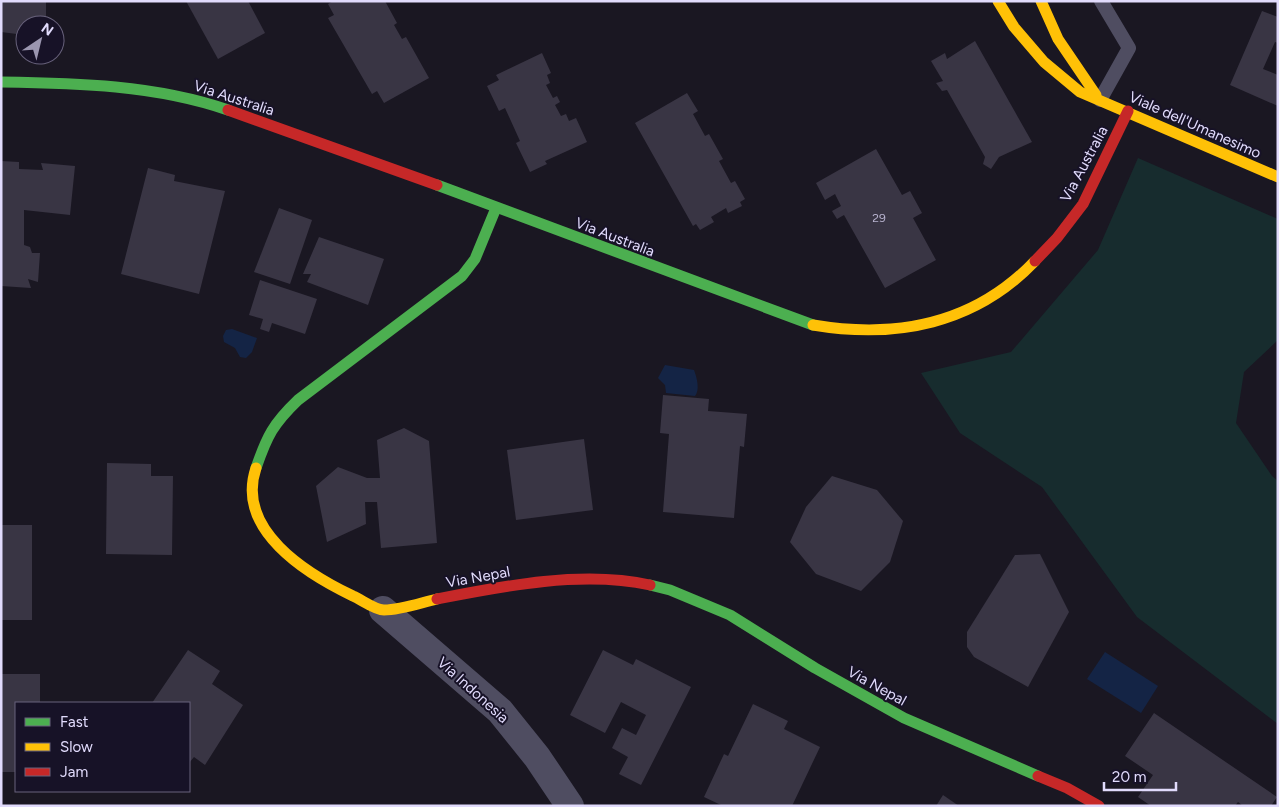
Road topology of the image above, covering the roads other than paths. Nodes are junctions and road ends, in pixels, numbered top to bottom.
1 (998, 1) edge
2 (1042, 1) edge
3 (1101, 1) edge
4 (1, 82) edge
5 (1100, 100) junction
6 (1128, 112) junction
7 (1278, 177) edge
8 (496, 208) junction
9 (383, 610) junction
10 (570, 806) edge
11 (1099, 806) edge

1 - 5 street, Viale dell'Umanesimo
2 - 5 street
3 - 5 lane
4 - 8 street, Via Australia
5 - 6 street, Viale dell'Umanesimo
6 - 7 street, Viale dell'Umanesimo
6 - 8 street, Via Australia
8 - 9 street
9 - 10 street, Via Indonesia
9 - 11 street, Via Nepal

